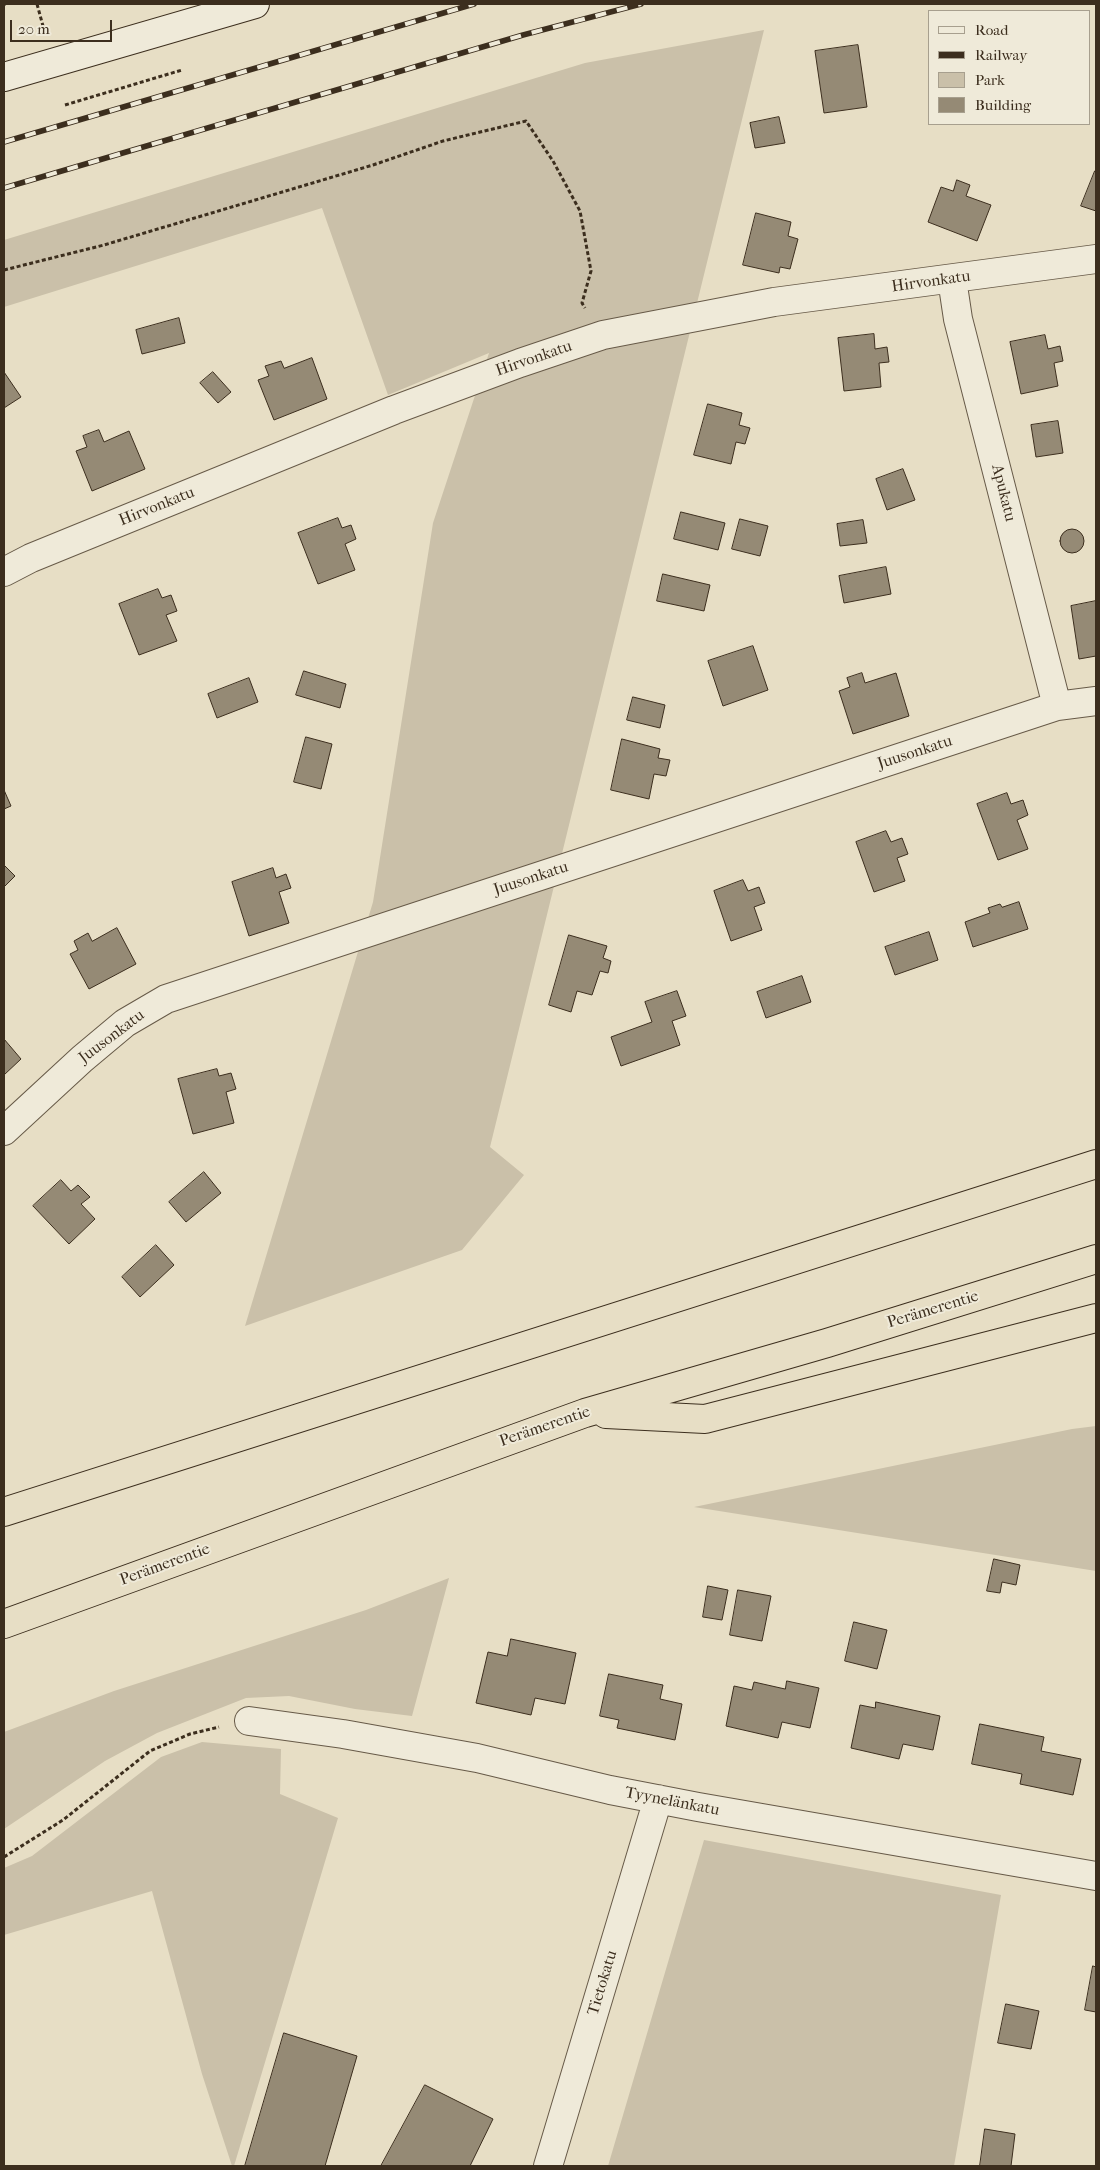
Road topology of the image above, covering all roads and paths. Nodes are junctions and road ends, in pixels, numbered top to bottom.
1 (37, 4) edge
2 (255, 4) edge
3 (43, 26) dead end
4 (182, 70) dead end
5 (4, 77) edge
6 (65, 105) dead end
7 (1096, 259) edge
8 (4, 270) edge
9 (952, 279) junction
10 (603, 335) junction
11 (4, 572) edge
12 (1096, 701) edge
13 (1057, 706) junction
14 (4, 1131) edge
15 (1096, 1164) edge
16 (1096, 1259) edge
17 (1096, 1318) edge
18 (585, 1413) junction
19 (4, 1512) edge
20 (4, 1624) edge
21 (249, 1721) joint
22 (658, 1799) junction
23 (4, 1857) edge
24 (1096, 1876) edge
25 (548, 2166) edge

1 - 3 path
2 - 5 street
4 - 6 path
7 - 9 street, Hirvonkatu
8 - 10 path
9 - 10 street, Hirvonkatu
9 - 13 street, Apukatu
10 - 11 street, Hirvonkatu
12 - 13 street, Juusonkatu
13 - 14 street, Juusonkatu
15 - 19 highway
16 - 18 highway, Perämerentie
17 - 18 highway
18 - 20 highway, Perämerentie
21 - 22 street, Tyynelänkatu
21 - 23 path
22 - 24 street, Tyynelänkatu
22 - 25 street, Tietokatu

